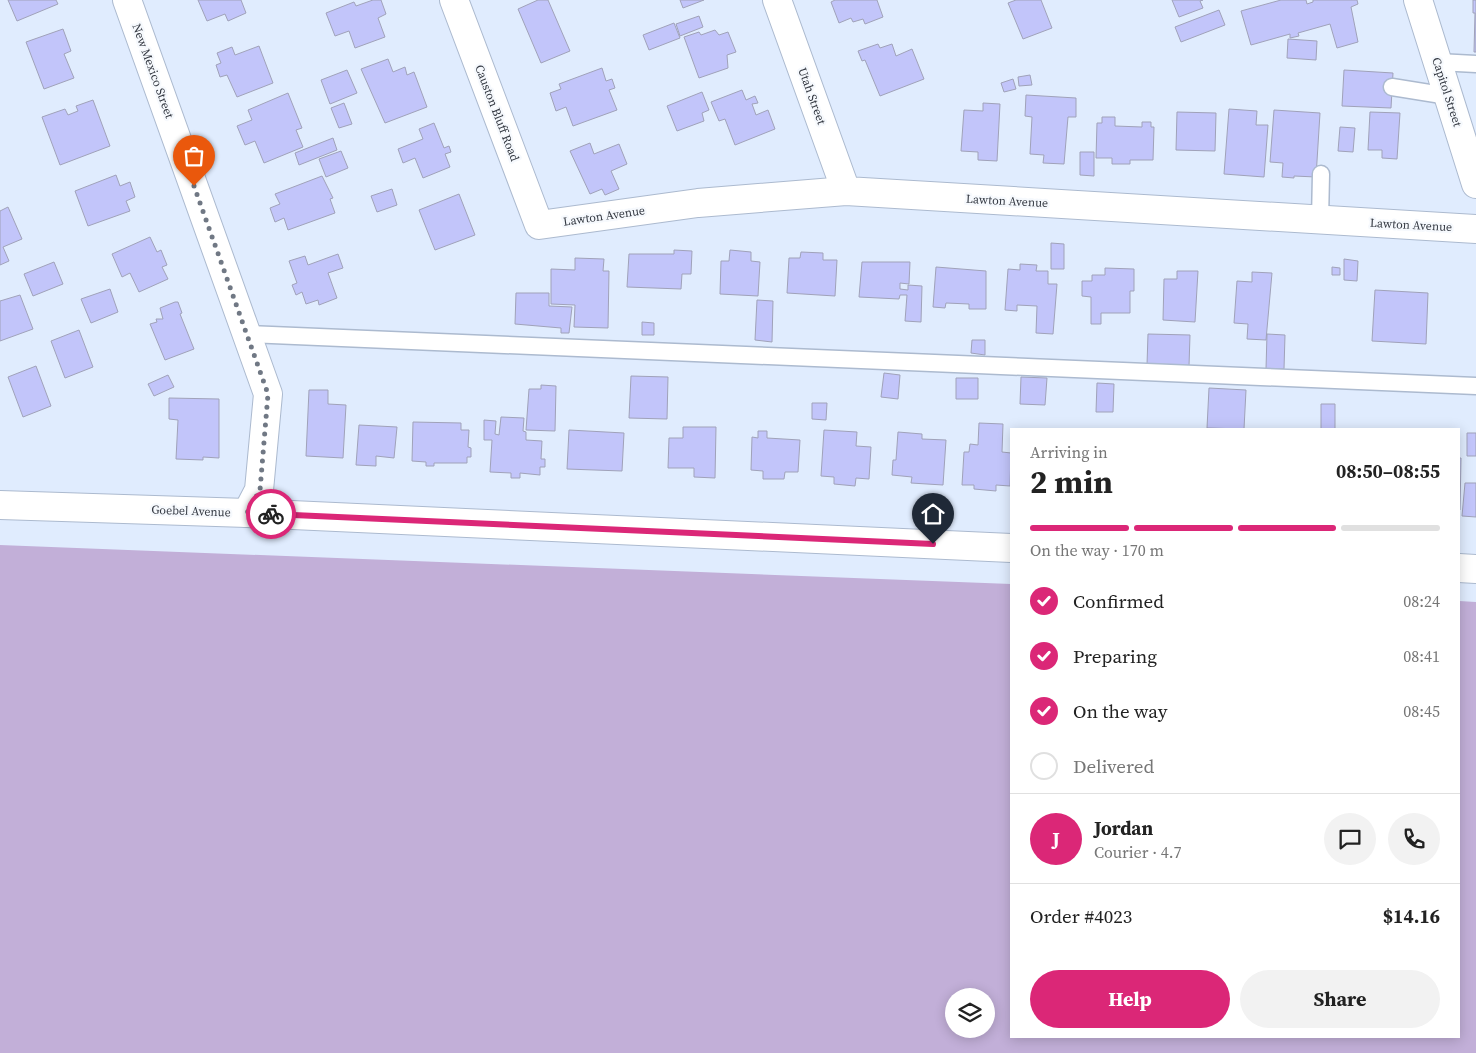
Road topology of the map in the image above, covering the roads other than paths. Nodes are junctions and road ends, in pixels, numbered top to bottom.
1 (127, 0) edge
2 (454, 0) edge
3 (777, 0) edge
4 (1418, 0) edge
5 (1438, 62) junction
6 (1476, 64) edge
7 (1392, 87) dead end
8 (1448, 96) junction
9 (1321, 174) dead end
10 (1476, 184) edge
11 (846, 191) junction
12 (1320, 220) junction
13 (539, 225) joint
14 (1476, 229) edge
15 (247, 334) junction
16 (1476, 386) edge
17 (0, 505) edge
18 (247, 513) junction
19 (1010, 548) edge
20 (1460, 568) edge
21 (1476, 569) edge

1 - 15 street, New Mexico Street
2 - 13 street, Causton Bluff Road
3 - 11 street, Utah Street
4 - 5 street, Capitol Street
5 - 6 lane
5 - 8 street, Capitol Street
7 - 8 lane
8 - 10 street, Capitol Street
9 - 12 lane
11 - 12 street, Lawton Avenue
11 - 13 street, Lawton Avenue
12 - 14 street, Lawton Avenue
15 - 16 lane
15 - 18 street, New Mexico Street
17 - 18 street, Goebel Avenue
18 - 19 street, Goebel Avenue
20 - 21 street

